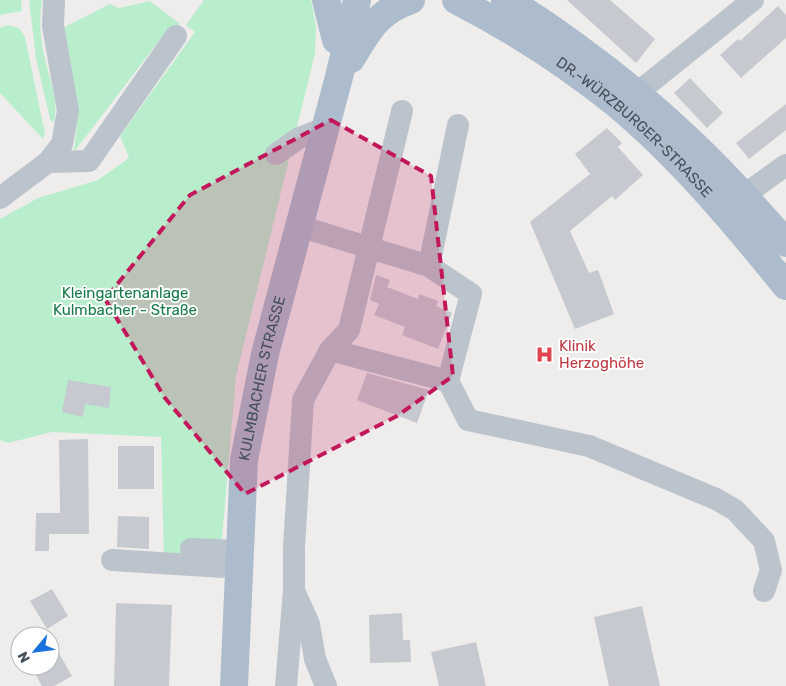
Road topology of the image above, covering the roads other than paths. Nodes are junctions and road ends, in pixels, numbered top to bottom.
1 (54, 0) edge
2 (326, 0) edge
3 (340, 0) edge
4 (357, 0) edge
5 (411, 0) edge
6 (456, 0) edge
7 (505, 0) edge
8 (753, 0) edge
9 (522, 6) edge
10 (176, 36) dead end
11 (336, 40) junction
12 (339, 77) junction
13 (637, 93) junction
14 (402, 111) dead end
15 (458, 125) dead end
16 (325, 128) junction
17 (276, 154) dead end
18 (48, 162) junction
19 (786, 165) edge
20 (744, 195) junction
21 (0, 198) edge
22 (299, 226) junction
23 (786, 243) edge
24 (369, 248) junction
25 (430, 266) junction
26 (786, 286) edge
27 (330, 350) junction
28 (448, 380) junction
29 (191, 549) dead end
30 (231, 559) junction
31 (112, 560) dead end
32 (294, 590) junction
33 (764, 591) dead end
34 (234, 686) edge
35 (286, 686) edge
36 (326, 686) edge

1 - 18 street
2 - 11 main road
3 - 11 main road, KULMBACHER STRASSE
4 - 12 main road, KULMBACHER STRASSE
5 - 12 main road
6 - 26 main road, DR.-WÜRZBURGER-STRASSE
7 - 9 main road, DR.-WÜRZBURGER-STRASSE
8 - 13 street
9 - 13 main road, DR.-WÜRZBURGER-STRASSE
10 - 18 street
11 - 12 main road, KULMBACHER STRASSE
12 - 16 main road, KULMBACHER STRASSE
13 - 20 main road, DR.-WÜRZBURGER-STRASSE
14 - 24 street
15 - 25 street
16 - 17 street
16 - 22 main road, KULMBACHER STRASSE
18 - 21 street
19 - 20 street
20 - 23 main road, DR.-WÜRZBURGER-STRASSE
22 - 24 street
22 - 30 main road, KULMBACHER STRASSE
24 - 25 street
24 - 27 street
25 - 28 street
27 - 28 street
27 - 32 street
28 - 33 street
29 - 30 street
30 - 31 street
30 - 34 main road, KULMBACHER STRASSE
32 - 35 street
32 - 36 street

